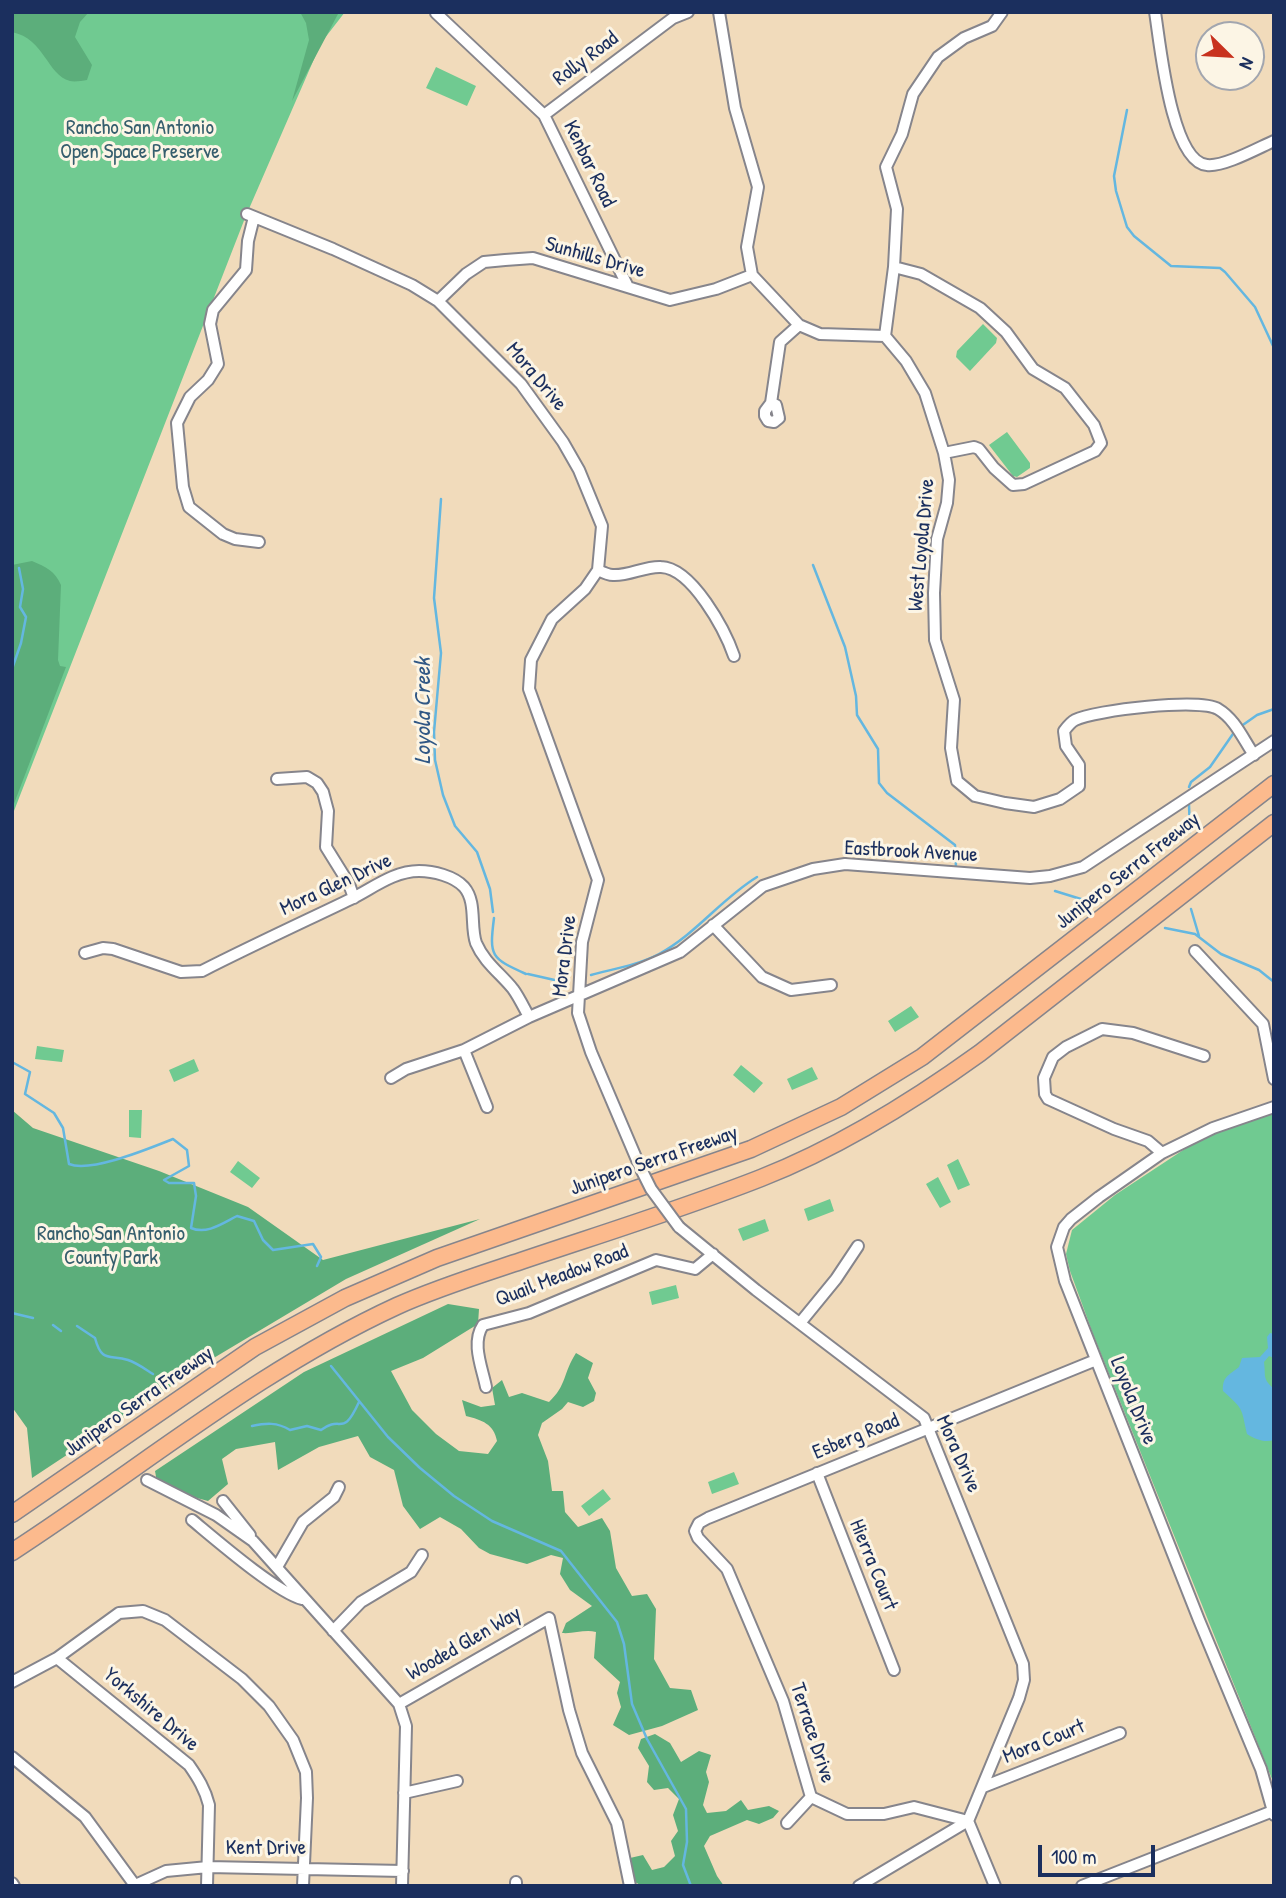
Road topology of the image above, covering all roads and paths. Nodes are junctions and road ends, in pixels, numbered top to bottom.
1 (688, 12) edge
2 (719, 12) edge
3 (1002, 12) edge
4 (1155, 12) edge
5 (436, 13) edge
6 (544, 115) junction
7 (1274, 141) edge
8 (894, 267) junction
9 (752, 275) junction
10 (628, 287) junction
11 (438, 302) junction
12 (799, 325) junction
13 (885, 336) junction
14 (771, 403) dead end
15 (944, 453) junction
16 (259, 542) dead end
17 (598, 570) junction
18 (734, 656) dead end
19 (1274, 741) edge
20 (1254, 755) junction
21 (276, 779) dead end
22 (1274, 784) edge
23 (1274, 822) edge
24 (354, 898) junction
25 (713, 925) junction
26 (1195, 951) dead end
27 (85, 953) dead end
28 (831, 985) dead end
29 (578, 995) junction
30 (529, 1017) junction
31 (464, 1050) junction
32 (1204, 1056) dead end
33 (391, 1077) dead end
34 (1274, 1079) edge
35 (487, 1107) dead end
36 (1274, 1107) edge
37 (1162, 1153) junction
38 (858, 1245) dead end
39 (713, 1254) junction
40 (800, 1323) junction
41 (1096, 1360) junction
42 (486, 1387) dead end
43 (929, 1429) junction
44 (817, 1473) junction
45 (147, 1480) dead end
46 (339, 1487) dead end
47 (223, 1502) dead end
48 (12, 1514) edge
49 (708, 1518) joint
50 (192, 1520) dead end
51 (253, 1541) junction
52 (12, 1552) edge
53 (422, 1555) dead end
54 (277, 1567) junction
55 (305, 1600) junction
56 (333, 1631) junction
57 (57, 1658) junction
58 (894, 1670) dead end
59 (12, 1682) edge
60 (399, 1704) junction
61 (1120, 1733) dead end
62 (12, 1756) edge
63 (457, 1781) dead end
64 (983, 1787) junction
65 (404, 1794) junction
66 (811, 1797) junction
67 (1273, 1813) edge
68 (968, 1821) junction
69 (787, 1823) dead end
70 (208, 1867) junction
71 (303, 1867) junction
72 (403, 1871) junction
73 (133, 1885) edge
74 (207, 1886) edge
75 (303, 1886) edge
76 (402, 1886) edge
77 (630, 1886) edge
78 (859, 1886) edge
79 (995, 1886) edge
80 (1082, 1886) edge

1 - 6 street, Rolly Road
2 - 9 street
3 - 8 street
4 - 7 street
5 - 6 street, Kenbar Road
6 - 10 street, Kenbar Road
8 - 13 street
8 - 15 street
9 - 10 street, Sunhills Drive
9 - 12 street
10 - 11 street, Sunhills Drive
11 - 16 street, Mora Drive
11 - 17 street, Mora Drive
12 - 13 street
12 - 14 street
13 - 15 street, West Loyola Drive
15 - 20 street, West Loyola Drive
17 - 18 street
17 - 29 street, Mora Drive
19 - 20 street, Eastbrook Avenue
20 - 25 street, Eastbrook Avenue
21 - 24 street
22 - 48 highway, Junipero Serra Freeway
23 - 52 highway
24 - 27 street, Mora Glen Drive
24 - 30 street, Mora Glen Drive
25 - 28 street
25 - 29 street, Eastbrook Avenue
26 - 34 street
29 - 30 street, Eastbrook Avenue
29 - 39 street, Mora Drive, bridge
30 - 31 street, Eastbrook Avenue
31 - 33 street, Eastbrook Avenue
31 - 35 street
32 - 37 street
36 - 37 street, Loyola Drive
37 - 41 street, Loyola Drive
38 - 40 street
39 - 40 street, Mora Drive
39 - 42 street, Quail Meadow Road
40 - 43 street, Mora Drive
41 - 43 street, Esberg Road
41 - 67 street, Loyola Drive
43 - 44 street, Esberg Road
43 - 64 street, Mora Drive
44 - 49 street, Esberg Road
44 - 58 street, Hierra Court
45 - 51 street
46 - 54 street
47 - 51 street
49 - 66 street, Terrace Drive
50 - 55 street
51 - 54 street
53 - 56 street
54 - 55 street
55 - 56 street
56 - 60 street
57 - 59 street
57 - 70 street, Yorkshire Drive
57 - 71 street
60 - 65 street
60 - 77 street, Wooded Glen Way
61 - 64 street, Mora Court
62 - 73 street
63 - 65 street
64 - 68 street, Mora Drive
65 - 72 street
66 - 68 street, Terrace Drive
66 - 69 street
67 - 80 street
68 - 78 street
68 - 79 street
70 - 71 street, Kent Drive
70 - 73 street, Kent Drive
70 - 74 street, Yorkshire Drive
71 - 72 street, Kent Drive
71 - 75 street
72 - 76 street

